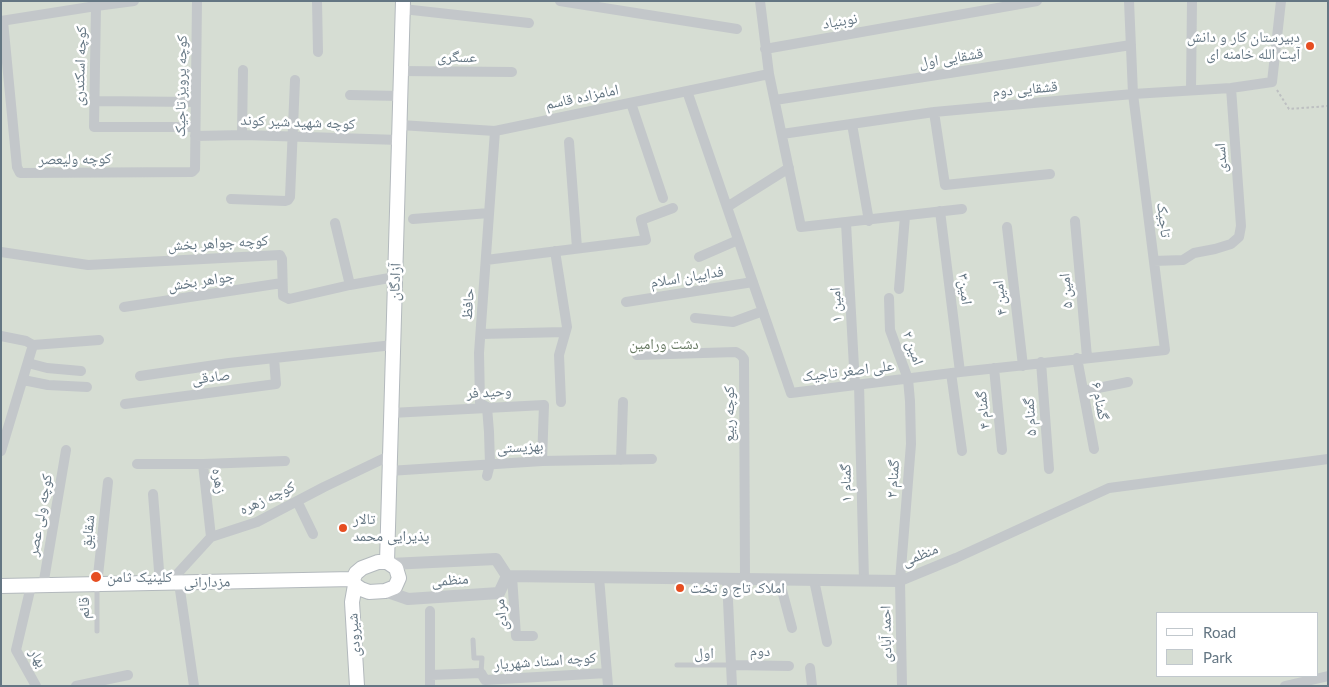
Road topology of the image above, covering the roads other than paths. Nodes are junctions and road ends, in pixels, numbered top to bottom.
1 (134, 1) edge
2 (198, 1) edge
3 (317, 1) edge
4 (560, 1) edge
5 (760, 1) edge
6 (1037, 1) edge
7 (1129, 1) edge
8 (1192, 1) edge
9 (1281, 1) edge
10 (101, 4) edge
11 (403, 5) edge
12 (2, 21) edge
13 (529, 23) dead end
14 (737, 29) dead end
15 (1131, 45) junction
16 (765, 49) junction
17 (318, 52) dead end
18 (243, 70) dead end
19 (401, 71) junction
20 (512, 72) dead end
21 (769, 74) junction
22 (295, 80) dead end
23 (1231, 88) junction
24 (1191, 90) junction
25 (687, 91) junction
26 (1133, 94) junction
27 (350, 95) dead end
28 (400, 96) junction
29 (775, 100) junction
30 (94, 101) junction
31 (195, 102) junction
32 (631, 103) junction
33 (934, 112) junction
34 (852, 124) junction
35 (400, 125) junction
36 (94, 126) joint
37 (195, 131) junction
38 (495, 131) junction
39 (782, 134) junction
40 (242, 135) junction
41 (293, 137) junction
42 (399, 140) junction
43 (569, 142) dead end
44 (789, 168) junction
45 (194, 171) joint
46 (1050, 174) dead end
47 (663, 198) dead end
48 (231, 199) dead end
49 (727, 207) junction
50 (673, 208) dead end
51 (962, 209) dead end
52 (940, 211) junction
53 (489, 213) junction
54 (905, 216) junction
55 (413, 219) dead end
56 (869, 221) junction
57 (1075, 221) dead end
58 (335, 223) dead end
59 (846, 223) junction
60 (1006, 226) dead end
61 (738, 240) junction
62 (578, 248) junction
63 (555, 251) junction
64 (1, 252) edge
65 (699, 256) dead end
66 (486, 260) junction
67 (1154, 261) junction
68 (395, 277) junction
69 (753, 282) junction
70 (282, 284) junction
71 (350, 285) junction
72 (900, 289) dead end
73 (890, 298) dead end
74 (626, 302) dead end
75 (124, 307) dead end
76 (763, 311) junction
77 (695, 318) dead end
78 (566, 332) junction
79 (481, 334) junction
80 (1, 336) edge
81 (99, 340) dead end
82 (33, 345) junction
83 (393, 345) junction
84 (1165, 350) joint
85 (637, 355) dead end
86 (274, 358) junction
87 (1082, 358) junction
88 (1041, 362) junction
89 (28, 363) junction
90 (1022, 366) junction
91 (994, 368) junction
92 (81, 371) dead end
93 (955, 372) junction
94 (140, 376) dead end
95 (908, 379) junction
96 (23, 380) junction
97 (1128, 382) dead end
98 (857, 385) junction
99 (87, 388) dead end
100 (1083, 391) junction
101 (561, 402) dead end
102 (622, 402) dead end
103 (125, 404) dead end
104 (487, 407) junction
105 (391, 412) junction
106 (5, 424) edge
107 (66, 450) dead end
108 (1002, 450) dead end
109 (1094, 450) dead end
110 (1, 451) edge
111 (962, 451) dead end
112 (390, 456) junction
113 (542, 456) junction
114 (652, 459) dead end
115 (1328, 459) edge
116 (621, 460) junction
117 (285, 461) dead end
118 (137, 464) dead end
119 (203, 464) junction
120 (490, 464) junction
121 (1049, 469) dead end
122 (389, 471) junction
123 (487, 476) dead end
124 (108, 482) dead end
125 (153, 494) dead end
126 (297, 501) junction
127 (313, 534) dead end
128 (211, 536) junction
129 (388, 563) junction
130 (510, 576) junction
131 (599, 577) junction
132 (727, 579) junction
133 (744, 579) junction
134 (779, 579) junction
135 (814, 580) junction
136 (864, 580) junction
137 (900, 581) junction
138 (354, 582) junction
139 (170, 583) junction
140 (97, 584) junction
141 (1, 586) edge
142 (37, 586) junction
143 (385, 591) junction
144 (430, 611) dead end
145 (792, 628) dead end
146 (97, 630) dead end
147 (533, 636) dead end
148 (473, 640) dead end
149 (827, 642) dead end
150 (677, 665) dead end
151 (731, 665) junction
152 (789, 666) dead end
153 (810, 668) dead end
154 (481, 673) junction
155 (607, 673) junction
156 (128, 675) dead end
157 (1328, 676) edge
158 (430, 681) edge
159 (36, 686) edge
160 (76, 686) edge
161 (194, 686) edge
162 (357, 686) edge
163 (608, 686) edge
164 (732, 686) edge
165 (812, 686) edge
166 (902, 686) edge
167 (1285, 686) edge

1 - 10 street
2 - 31 street, کوچه پرویز تاجیک
3 - 17 street
4 - 14 street
5 - 16 street
6 - 16 street, نوبنیاد
7 - 15 street, تاجیک
8 - 24 street
9 - 23 street, قشقایی دوم
10 - 12 street
10 - 30 street, کوچه اسکندری
11 - 13 street
11 - 19 main road, آزادگان
12 - 45 street, کوچه ولیعصر
15 - 26 street, تاجیک
15 - 29 street, قشقایی اول
16 - 21 street
18 - 40 street
19 - 20 street, عسگری
19 - 28 main road, آزادگان
21 - 25 street, امامزاده قاسم
21 - 29 street
22 - 41 street
23 - 24 street, قشقایی دوم
23 - 67 street, اسدی
24 - 26 street, قشقایی دوم
25 - 32 street, امامزاده قاسم
25 - 49 street, علی اصغر تاجیک
26 - 33 street, قشقایی دوم
26 - 67 street, تاجیک
27 - 28 street
28 - 35 main road, آزادگان
29 - 39 street
30 - 31 street
30 - 36 street, کوچه اسکندری
31 - 37 street, کوچه پرویز تاجیک
32 - 38 street, امامزاده قاسم
32 - 47 street
33 - 34 street, قشقایی دوم
33 - 46 street
34 - 39 street, قشقایی دوم
34 - 56 street
35 - 38 street, امامزاده قاسم
35 - 42 main road, آزادگان
36 - 37 street, کوچه شهید شیر کوند
37 - 40 street, کوچه شهید شیر کوند
37 - 45 street, کوچه پرویز تاجیک
38 - 53 street, حافظ
39 - 44 street
40 - 41 street, کوچه شهید شیر کوند
41 - 42 street, کوچه شهید شیر کوند
41 - 48 street
42 - 68 main road, آزادگان
43 - 62 street
44 - 49 street
44 - 59 street
49 - 61 street, علی اصغر تاجیک
50 - 62 street
51 - 52 street
52 - 54 street
52 - 93 street, امین۳
53 - 55 street
53 - 66 street, حافظ
54 - 56 street
54 - 72 street
56 - 59 street
57 - 87 street, امین ۵
58 - 71 street
59 - 98 street, امین ۱
60 - 90 street, امین ۴
61 - 65 street
61 - 69 street, علی اصغر تاجیک
62 - 63 street
63 - 66 street
63 - 78 street
64 - 70 street, کوچه جواهر بخش
66 - 79 street, حافظ
67 - 84 street, تاجیک
68 - 71 street
68 - 83 main road, آزادگان
69 - 74 street, فداییان اسلام
69 - 76 street, علی اصغر تاجیک
70 - 71 street
70 - 75 street, جواهر بخش
73 - 95 street, امین ۲
76 - 77 street
76 - 98 street, علی اصغر تاجیک
78 - 79 street
78 - 101 street
79 - 104 street, حافظ
80 - 82 street
81 - 82 street
82 - 89 street
83 - 86 street, صادقی
83 - 105 main road, آزادگان
84 - 87 street, علی اصغر تاجیک
85 - 133 street, کوچه ربیع
86 - 94 street, صادقی
86 - 103 street, صادقی
87 - 88 street, علی اصغر تاجیک
87 - 100 street, گمنام ۶
88 - 90 street, علی اصغر تاجیک
88 - 121 street, گمنام ۵
89 - 92 street
89 - 96 street
90 - 91 street, علی اصغر تاجیک
91 - 93 street, علی اصغر تاجیک
91 - 108 street, گمنام ۴
93 - 95 street, علی اصغر تاجیک
93 - 111 street, امین۳
95 - 98 street, علی اصغر تاجیک
95 - 137 street, گمنام ۲
96 - 99 street
96 - 106 street
97 - 100 street
98 - 136 street, گمنام ۱
100 - 109 street, گمنام ۶
102 - 116 street
104 - 105 street, وحید فر
104 - 113 street, وحید فر
104 - 120 street, حافظ
105 - 112 main road, آزادگان
106 - 110 street
107 - 142 street, کوچه ولی عصر
112 - 122 main road, آزادگان
112 - 126 street, کوچه زهره
113 - 116 street, بهزیستی
113 - 120 street, بهزیستی
114 - 116 street, بهزیستی
115 - 137 street, منظمی
117 - 119 street
118 - 119 street, زهره
119 - 128 street, زهره
120 - 122 street, بهزیستی
120 - 123 street, حافظ
122 - 129 main road, آزادگان
124 - 140 street, شقایق
125 - 139 street
126 - 127 street
126 - 128 street, کوچه زهره
128 - 139 street
129 - 130 street, منظمی
129 - 138 main road
129 - 143 main road
130 - 131 street, منظمی
130 - 143 street, منظمی
130 - 147 street, مرادی
131 - 132 street, منظمی
131 - 155 street
132 - 133 street, منظمی
132 - 151 street
133 - 134 street, منظمی
134 - 135 street, منظمی
134 - 145 street
135 - 136 street, منظمی
135 - 149 street
136 - 137 street, منظمی
137 - 166 street, احمد آبادی
138 - 139 main road, مزدارانی
138 - 143 main road
138 - 162 main road, شیرودی
139 - 140 main road, مزدارانی
139 - 161 street
140 - 142 main road, مزدارانی
140 - 146 lane, قائم
141 - 142 main road, مزدارانی
142 - 159 street, بهار
144 - 158 street
148 - 154 lane
150 - 151 lane, اول
151 - 152 street, دوم
151 - 164 street
153 - 165 street
154 - 155 street, کوچه استاد شهریار
154 - 158 street, کوچه استاد شهریار
155 - 163 street
156 - 160 street
157 - 167 street

